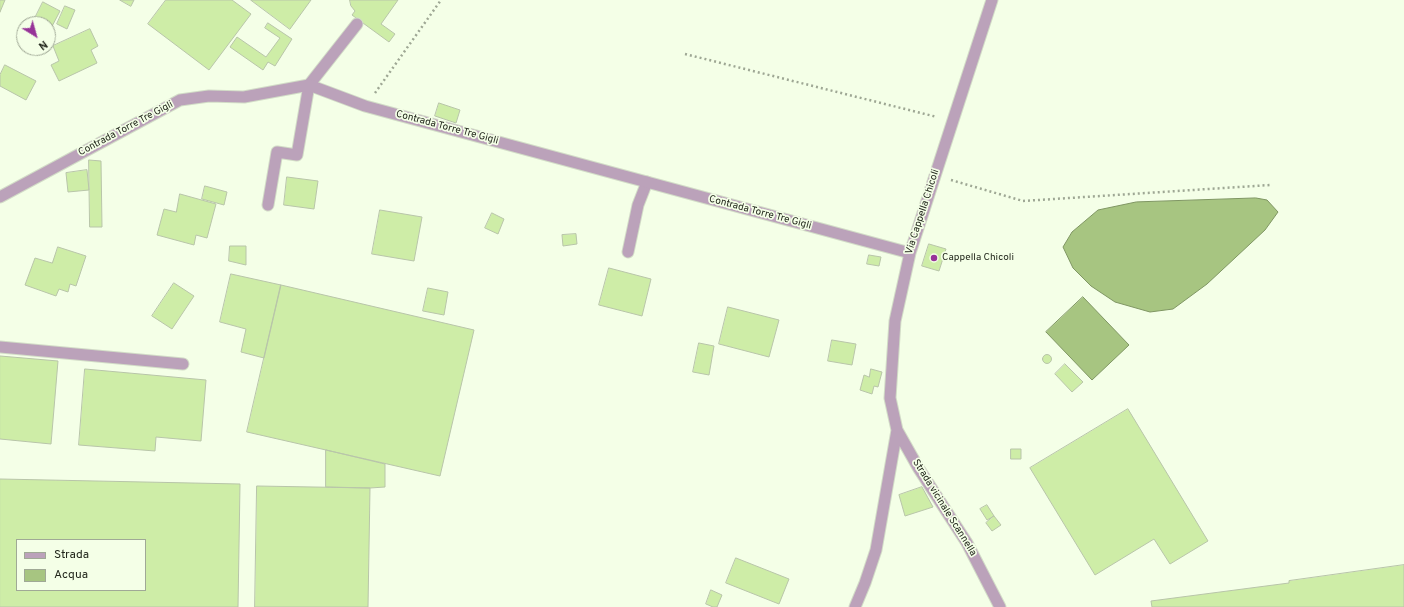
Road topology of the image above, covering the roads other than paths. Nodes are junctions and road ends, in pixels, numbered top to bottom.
1 (989, 1) edge
2 (357, 24) dead end
3 (309, 85) junction
4 (647, 182) junction
5 (0, 197) edge
6 (268, 205) dead end
7 (628, 252) dead end
8 (910, 254) junction
9 (0, 347) edge
10 (183, 364) dead end
11 (897, 430) junction
12 (855, 607) edge
13 (1000, 607) edge

1 - 8 street, Via Cappella Chicoli
2 - 3 street
3 - 4 street, Contrada Torre Tre Gigli
3 - 5 street, Contrada Torre Tre Gigli
3 - 6 street
4 - 7 street
4 - 8 street, Contrada Torre Tre Gigli
8 - 11 street, Via Cappella Chicoli
9 - 10 street
11 - 12 street
11 - 13 street, Strada vicinale Scannella

